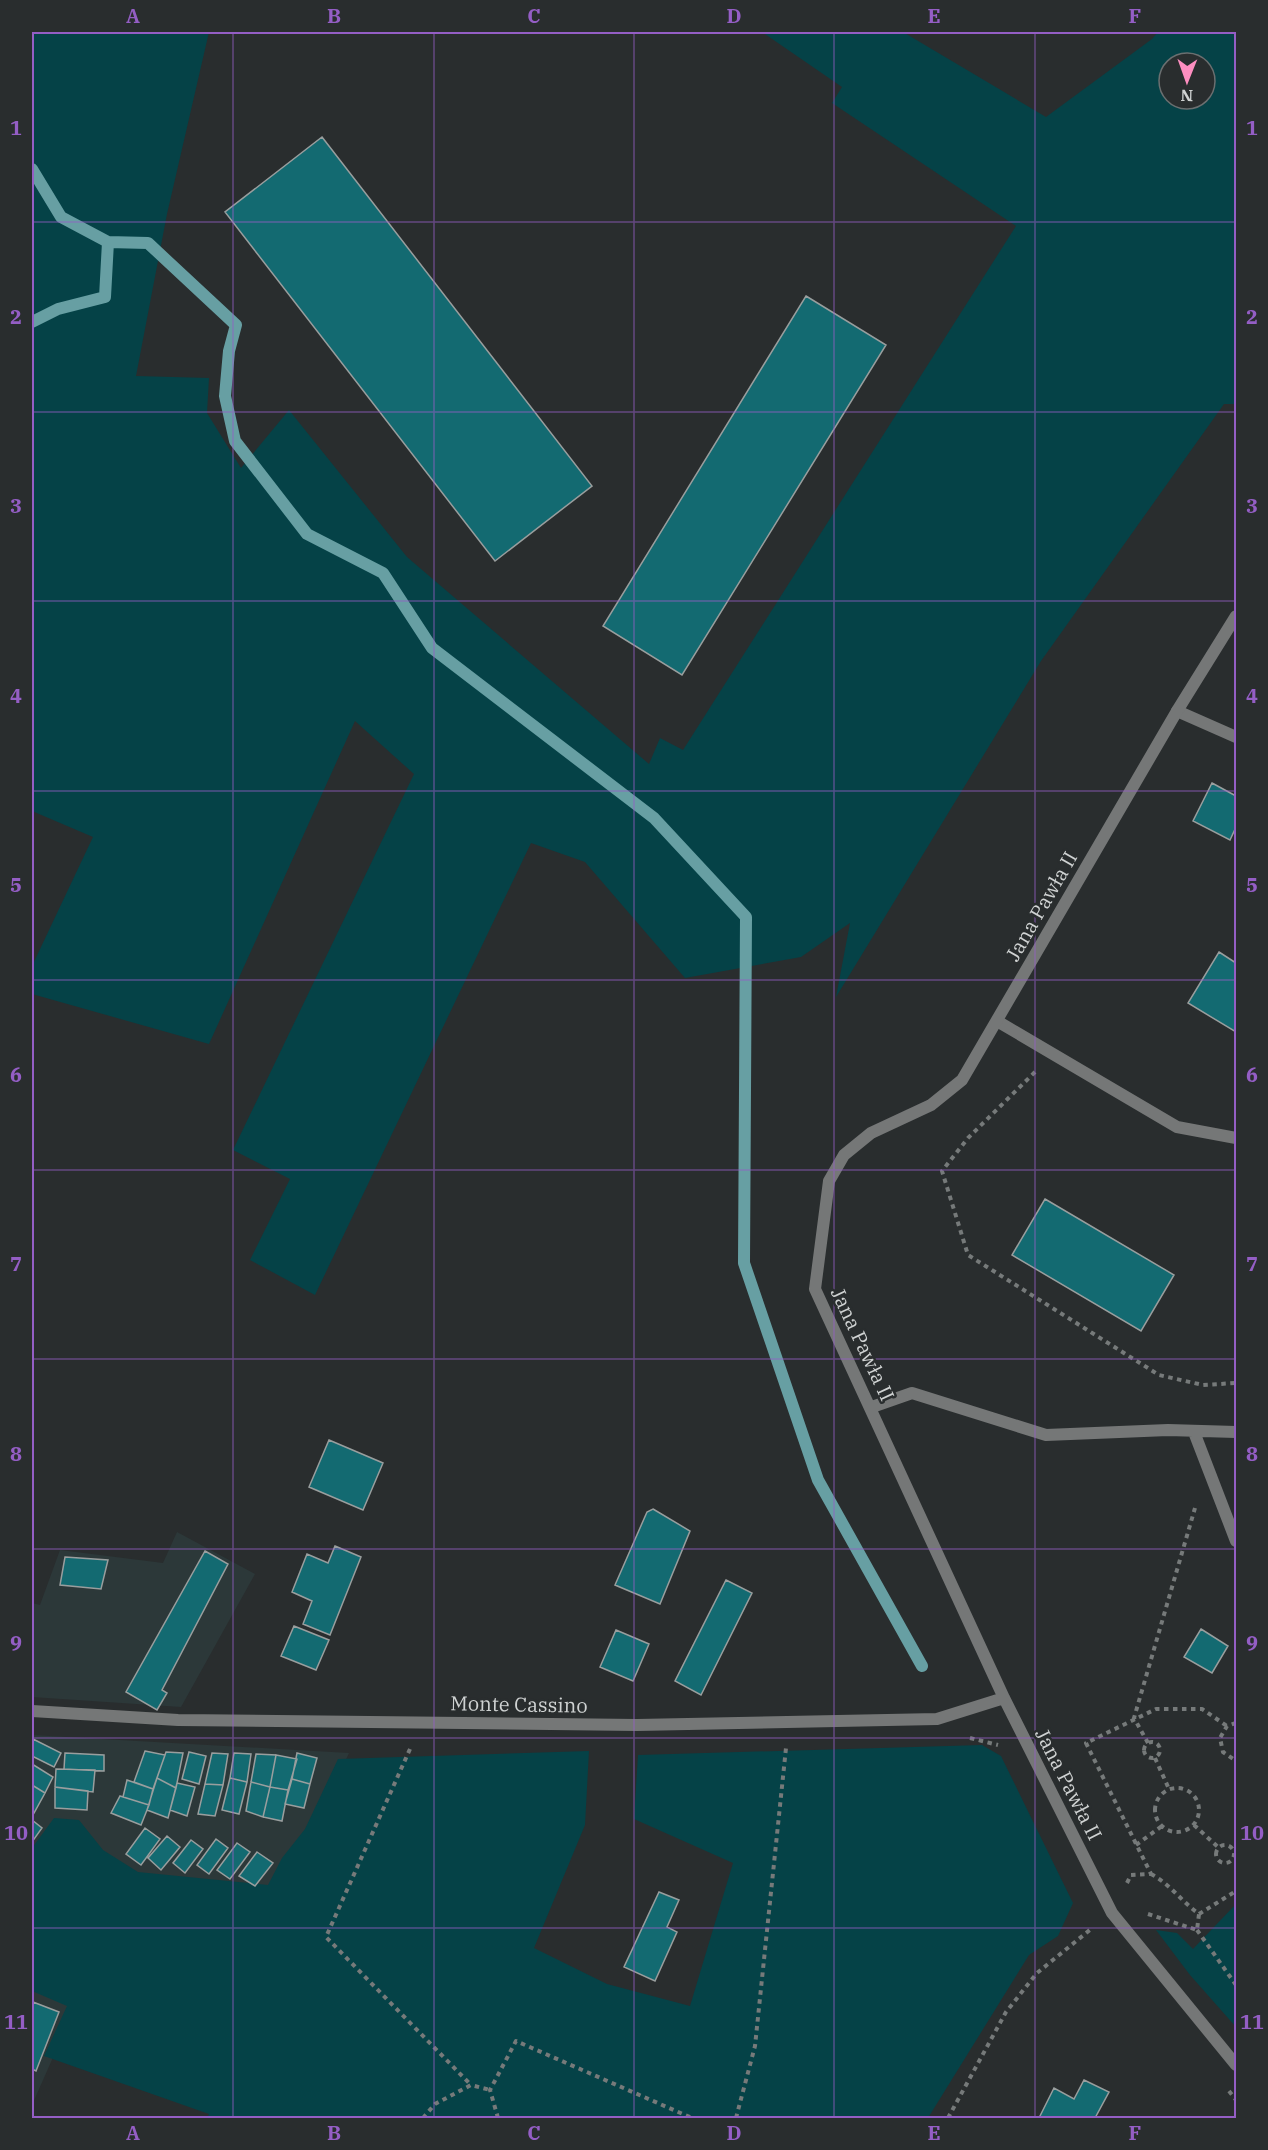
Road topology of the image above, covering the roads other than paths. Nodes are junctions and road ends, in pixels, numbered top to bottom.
1 (1236, 616) edge
2 (1177, 711) junction
3 (1236, 737) edge
4 (997, 1020) junction
5 (1236, 1138) edge
6 (872, 1407) junction
7 (1194, 1432) junction
8 (1236, 1432) edge
9 (1236, 1542) edge
10 (1004, 1698) junction
11 (32, 1711) edge
12 (1236, 2065) edge

1 - 2 street, Jana Pawła II
2 - 3 street
2 - 4 street, Jana Pawła II
4 - 5 street
4 - 6 street, Jana Pawła II
6 - 7 street
6 - 10 street, Jana Pawła II
7 - 8 street
7 - 9 street
10 - 11 street, Monte Cassino
10 - 12 street, Jana Pawła II

